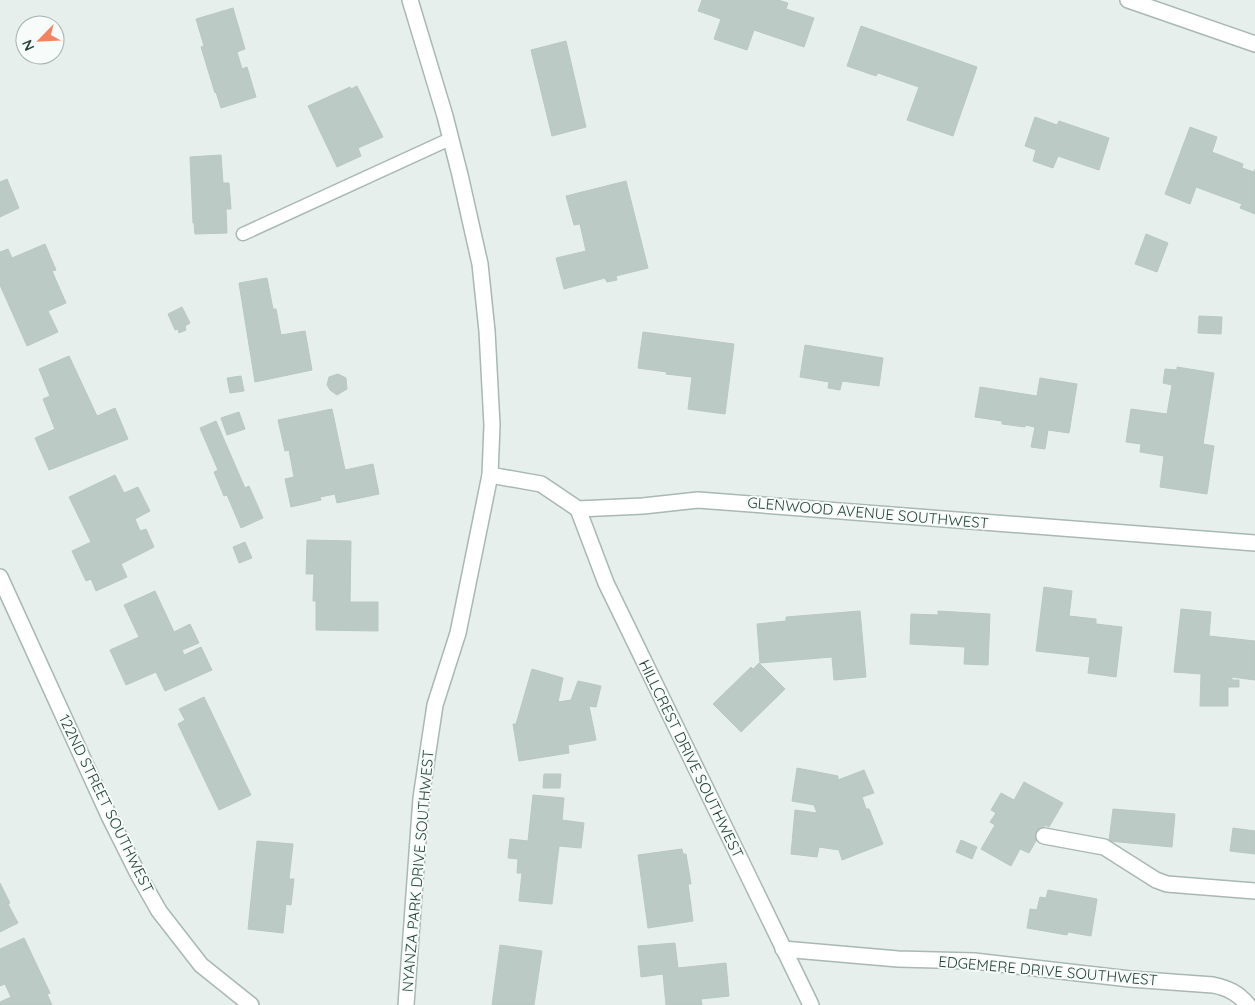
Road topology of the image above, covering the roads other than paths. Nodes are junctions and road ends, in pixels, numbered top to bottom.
1 (410, 0) edge
2 (1128, 0) edge
3 (1255, 44) edge
4 (450, 139) junction
5 (243, 234) dead end
6 (490, 475) junction
7 (578, 509) junction
8 (1255, 543) edge
9 (0, 576) edge
10 (1044, 836) dead end
11 (1255, 891) edge
12 (783, 949) junction
13 (251, 1005) edge
14 (406, 1005) edge
15 (811, 1005) edge
16 (1248, 1005) edge

1 - 4 street
2 - 3 street
4 - 5 lane
4 - 6 street
6 - 7 street
6 - 14 street, NYANZA PARK DRIVE SOUTHWEST
7 - 8 street, GLENWOOD AVENUE SOUTHWEST
7 - 12 street, HILLCREST DRIVE SOUTHWEST
9 - 13 street, 122ND STREET SOUTHWEST
10 - 11 street
12 - 15 street, HILLCREST DRIVE SOUTHWEST
12 - 16 street, EDGEMERE DRIVE SOUTHWEST

